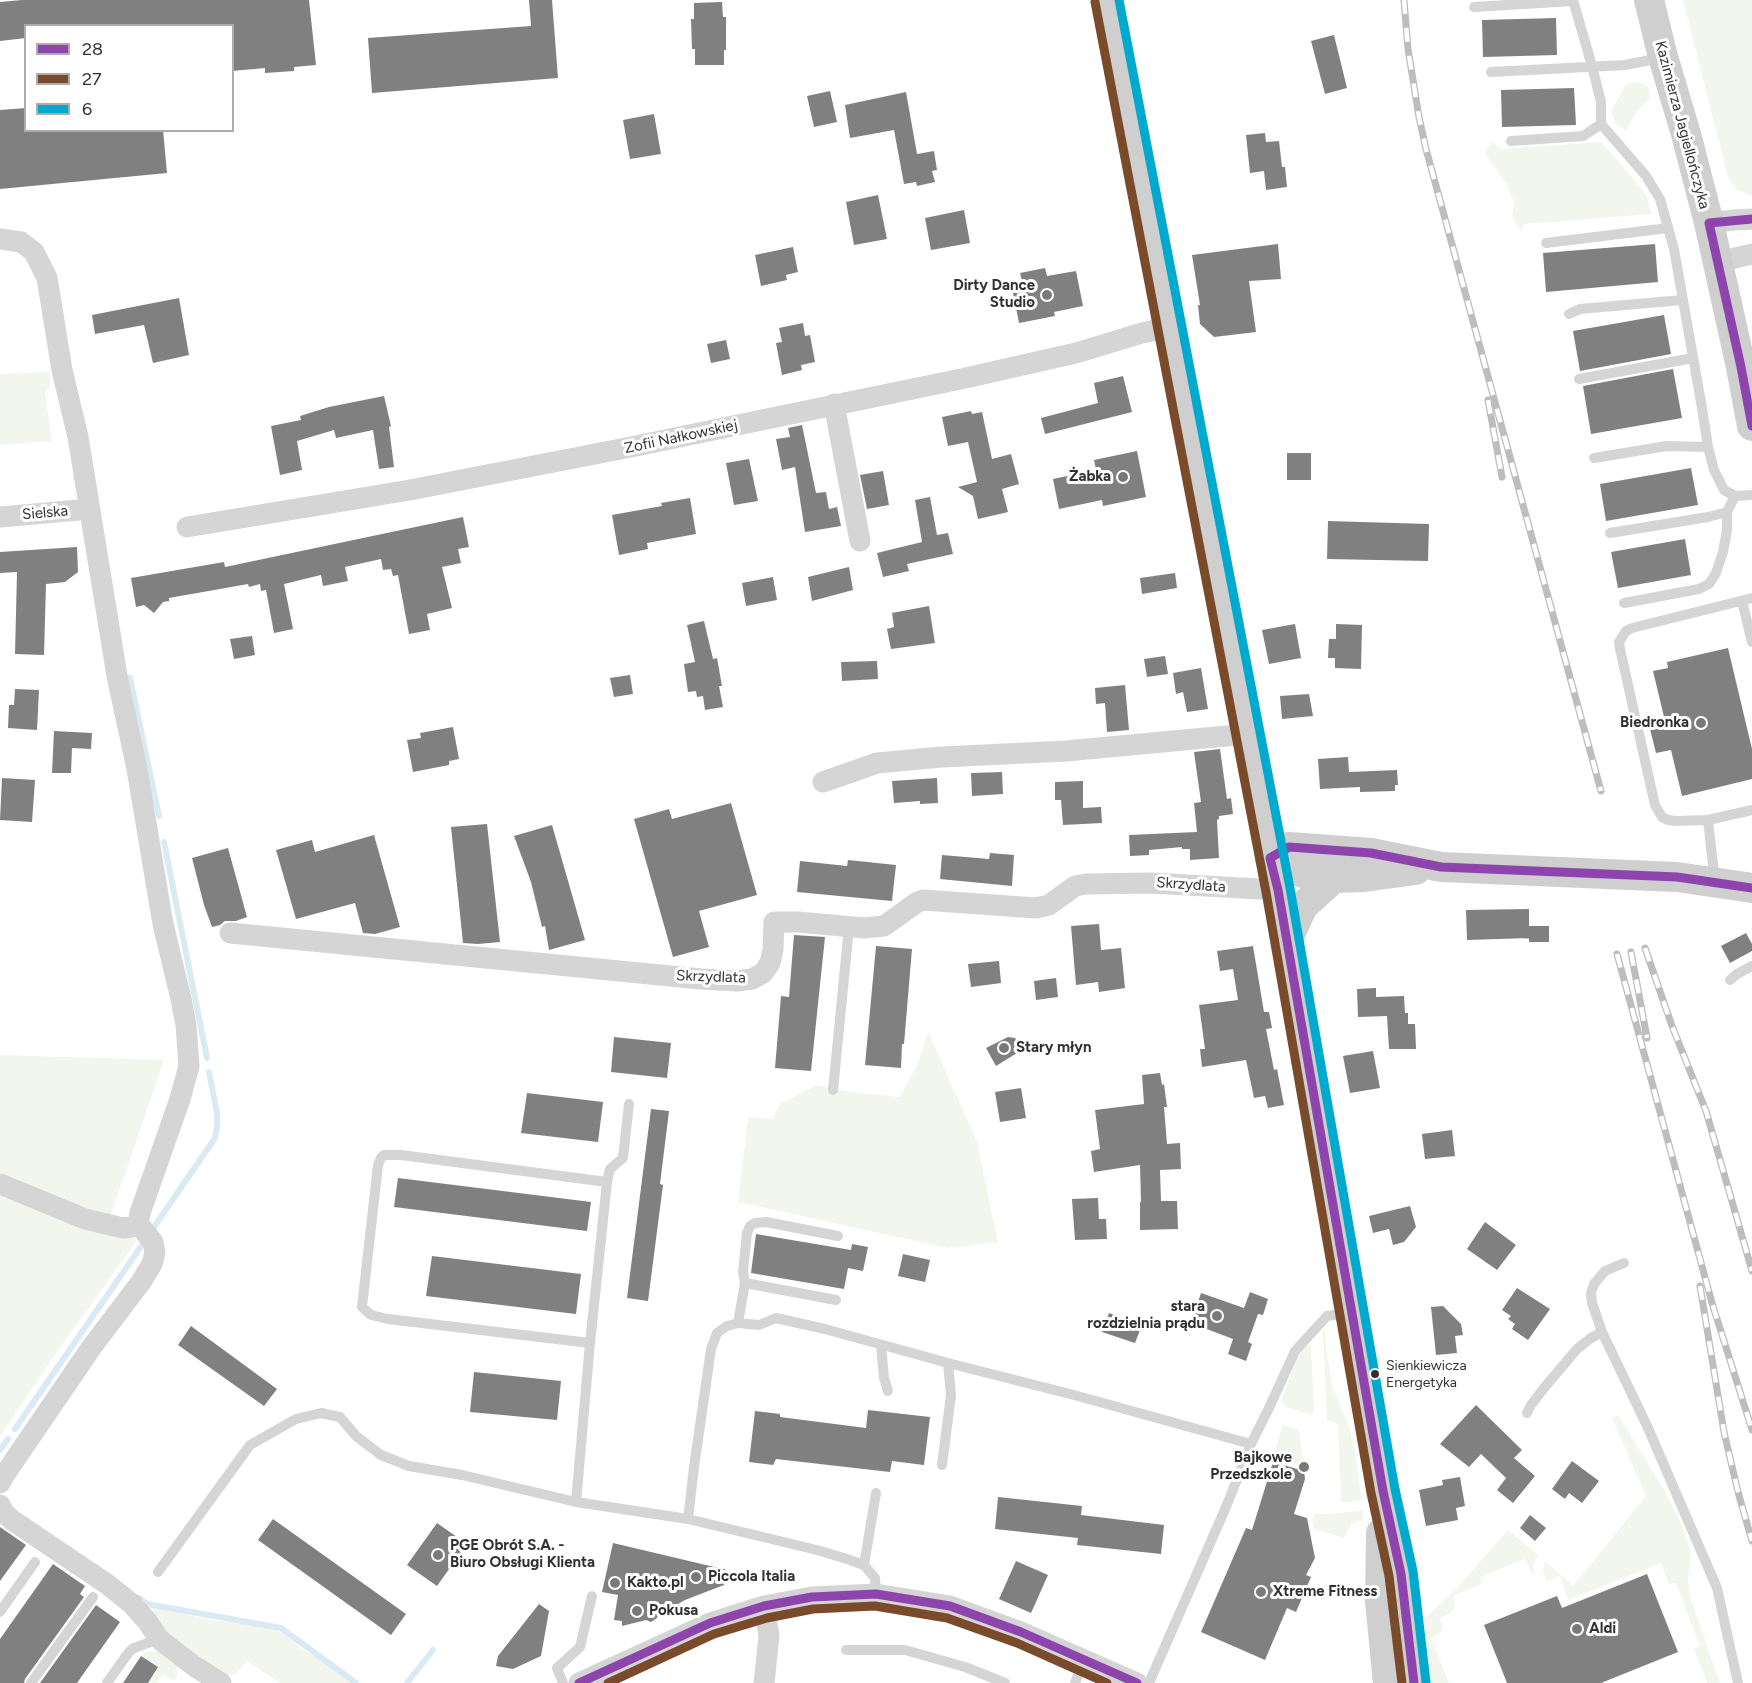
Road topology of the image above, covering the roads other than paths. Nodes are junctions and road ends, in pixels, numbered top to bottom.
1 (1107, 0) edge
2 (1649, 0) edge
3 (1573, 1) edge
4 (1474, 7) dead end
5 (1663, 57) junction
6 (1593, 66) junction
7 (1491, 72) dead end
8 (1601, 124) junction
9 (1511, 141) dead end
10 (1752, 219) edge
11 (1709, 224) junction
12 (1668, 228) junction
13 (0, 239) edge
14 (1546, 243) dead end
15 (1752, 254) edge
16 (1718, 262) junction
17 (1682, 300) junction
18 (1569, 314) dead end
19 (1170, 327) junction
20 (1693, 358) junction
21 (1579, 379) dead end
22 (834, 404) junction
23 (1752, 426) edge
24 (1708, 447) junction
25 (1594, 458) dead end
26 (1752, 495) edge
27 (1735, 496) junction
28 (90, 509) junction
29 (1727, 512) junction
30 (0, 517) edge
31 (187, 527) dead end
32 (1610, 533) dead end
33 (860, 542) dead end
34 (1747, 600) edge
35 (1624, 603) dead end
36 (1752, 642) edge
37 (1248, 734) junction
38 (822, 782) dead end
39 (1752, 810) edge
40 (1708, 820) junction
41 (1270, 858) junction
42 (1441, 867) junction
43 (1752, 870) edge
44 (1714, 874) junction
45 (1677, 877) junction
46 (1334, 878) junction
47 (1752, 888) edge
48 (1278, 891) junction
49 (849, 927) junction
50 (230, 933) dead end
51 (1286, 944) junction
52 (1752, 966) edge
53 (1730, 980) dead end
54 (832, 1090) dead end
55 (629, 1104) dead end
56 (607, 1182) junction
57 (0, 1184) edge
58 (138, 1223) junction
59 (838, 1236) dead end
60 (1624, 1263) dead end
61 (745, 1283) junction
62 (836, 1300) dead end
63 (1351, 1313) junction
64 (738, 1323) junction
65 (1602, 1332) junction
66 (590, 1342) junction
67 (882, 1345) junction
68 (948, 1363) junction
69 (888, 1391) dead end
70 (1527, 1413) dead end
71 (1251, 1444) junction
72 (942, 1465) dead end
73 (0, 1483) edge
74 (1383, 1491) junction
75 (876, 1493) dead end
76 (576, 1502) junction
77 (0, 1505) edge
78 (688, 1519) junction
79 (35, 1562) dead end
80 (864, 1565) junction
81 (158, 1572) dead end
82 (876, 1594) junction
83 (592, 1596) dead end
84 (93, 1597) dead end
85 (764, 1606) junction
86 (0, 1611) edge
87 (159, 1639) junction
88 (846, 1650) dead end
89 (1084, 1659) junction
90 (212, 1682) edge
91 (31, 1683) edge
92 (107, 1683) edge
93 (563, 1683) edge
94 (579, 1683) edge
95 (764, 1683) edge
96 (1005, 1683) edge
97 (1075, 1683) edge
98 (1137, 1683) edge
99 (1149, 1683) edge
100 (1388, 1683) edge
101 (1414, 1683) edge
102 (1738, 1683) edge

1 - 19 street
2 - 5 street, Kazimierza Jagiellończyka
3 - 4 lane
3 - 6 lane
5 - 6 lane
5 - 11 street, Kazimierza Jagiellończyka
6 - 7 lane
6 - 8 lane
8 - 9 lane
8 - 12 lane
10 - 11 street
11 - 16 street, Kazimierza Jagiellończyka
12 - 14 lane
12 - 17 lane
13 - 28 street
15 - 16 street
16 - 23 street, Kazimierza Jagiellończyka
17 - 18 lane
17 - 20 lane
19 - 22 street, Zofii Nałkowskiej
19 - 37 street
20 - 21 lane
20 - 24 lane
22 - 31 street, Zofii Nałkowskiej
22 - 33 street
24 - 25 lane
24 - 27 lane
26 - 27 lane
27 - 29 lane
28 - 30 street, Sielska
28 - 58 street
29 - 32 lane
29 - 35 lane
34 - 36 lane
34 - 40 lane
37 - 38 street
37 - 41 street
39 - 40 lane
40 - 44 lane
41 - 42 street
41 - 46 street
41 - 48 street
42 - 45 street
42 - 46 street
43 - 44 street
44 - 45 street
45 - 47 street
46 - 51 street
48 - 49 street, Skrzydlata
48 - 51 street
49 - 50 street, Skrzydlata
49 - 54 lane
51 - 63 street
52 - 53 lane
55 - 56 lane
56 - 66 lane
56 - 66 lane
57 - 58 street
58 - 73 street
59 - 61 lane
60 - 65 lane
61 - 62 lane
61 - 64 lane
63 - 71 lane
63 - 74 street
64 - 67 lane
64 - 78 lane
65 - 70 lane
65 - 102 lane
66 - 76 lane
67 - 68 lane
67 - 69 lane
68 - 71 lane
68 - 72 lane
71 - 99 lane
74 - 100 street
74 - 101 street
75 - 80 lane
76 - 78 lane
76 - 81 lane
77 - 87 street
78 - 80 lane
79 - 86 lane
80 - 82 lane
82 - 85 street
82 - 89 street
83 - 93 lane
84 - 91 lane
85 - 94 street
85 - 95 street
87 - 90 street
87 - 92 lane
88 - 96 lane
89 - 97 lane
89 - 98 street

